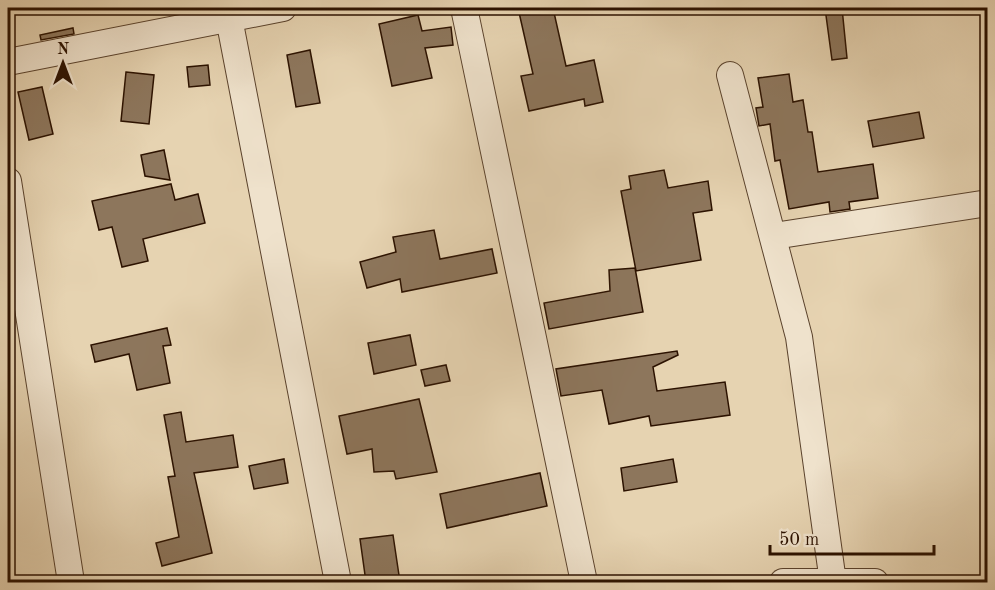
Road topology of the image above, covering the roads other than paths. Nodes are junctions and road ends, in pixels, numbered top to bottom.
1 (283, 8) edge
2 (465, 8) edge
3 (227, 13) edge
4 (8, 62) edge
5 (730, 75) dead end
6 (8, 181) edge
7 (987, 203) edge
8 (774, 236) junction
9 (71, 582) edge
10 (338, 582) edge
11 (584, 582) edge
12 (783, 582) edge
13 (833, 582) edge
14 (875, 582) edge

1 - 3 street
2 - 11 street
3 - 4 street
3 - 10 street
5 - 8 street
6 - 9 street
7 - 8 street
8 - 13 street
12 - 13 street
13 - 14 street

